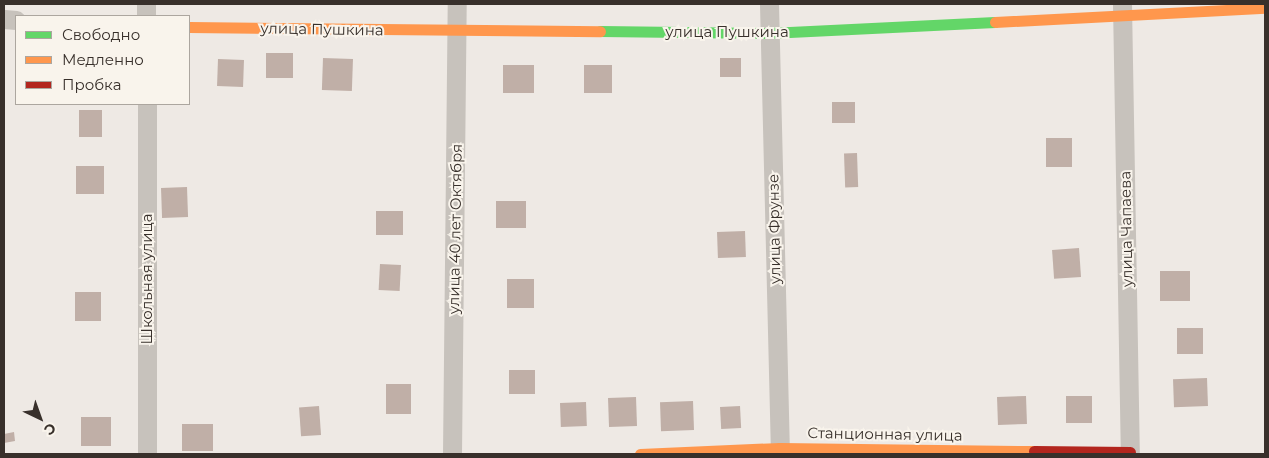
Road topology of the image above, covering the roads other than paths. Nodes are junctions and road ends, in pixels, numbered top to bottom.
1 (457, 4) edge
2 (769, 4) edge
3 (1265, 8) edge
4 (1122, 10) edge
5 (190, 27) edge
6 (458, 31) junction
7 (769, 33) junction
8 (147, 105) edge
9 (780, 451) edge
10 (1130, 453) edge
11 (147, 454) edge
12 (452, 454) edge
13 (640, 454) edge

1 - 6 street, улица 40 лет Октября
2 - 7 street, улица Фрунзе
3 - 4 street, улица Пушкина
4 - 7 street, улица Пушкина
4 - 10 street, улица Чапаева
5 - 6 street, улица Пушкина
6 - 7 street, улица Пушкина
6 - 12 street, улица 40 лет Октября
7 - 9 street, улица Фрунзе
8 - 11 street, Школьная улица
9 - 10 street, Станционная улица
9 - 13 street, Станционная улица

